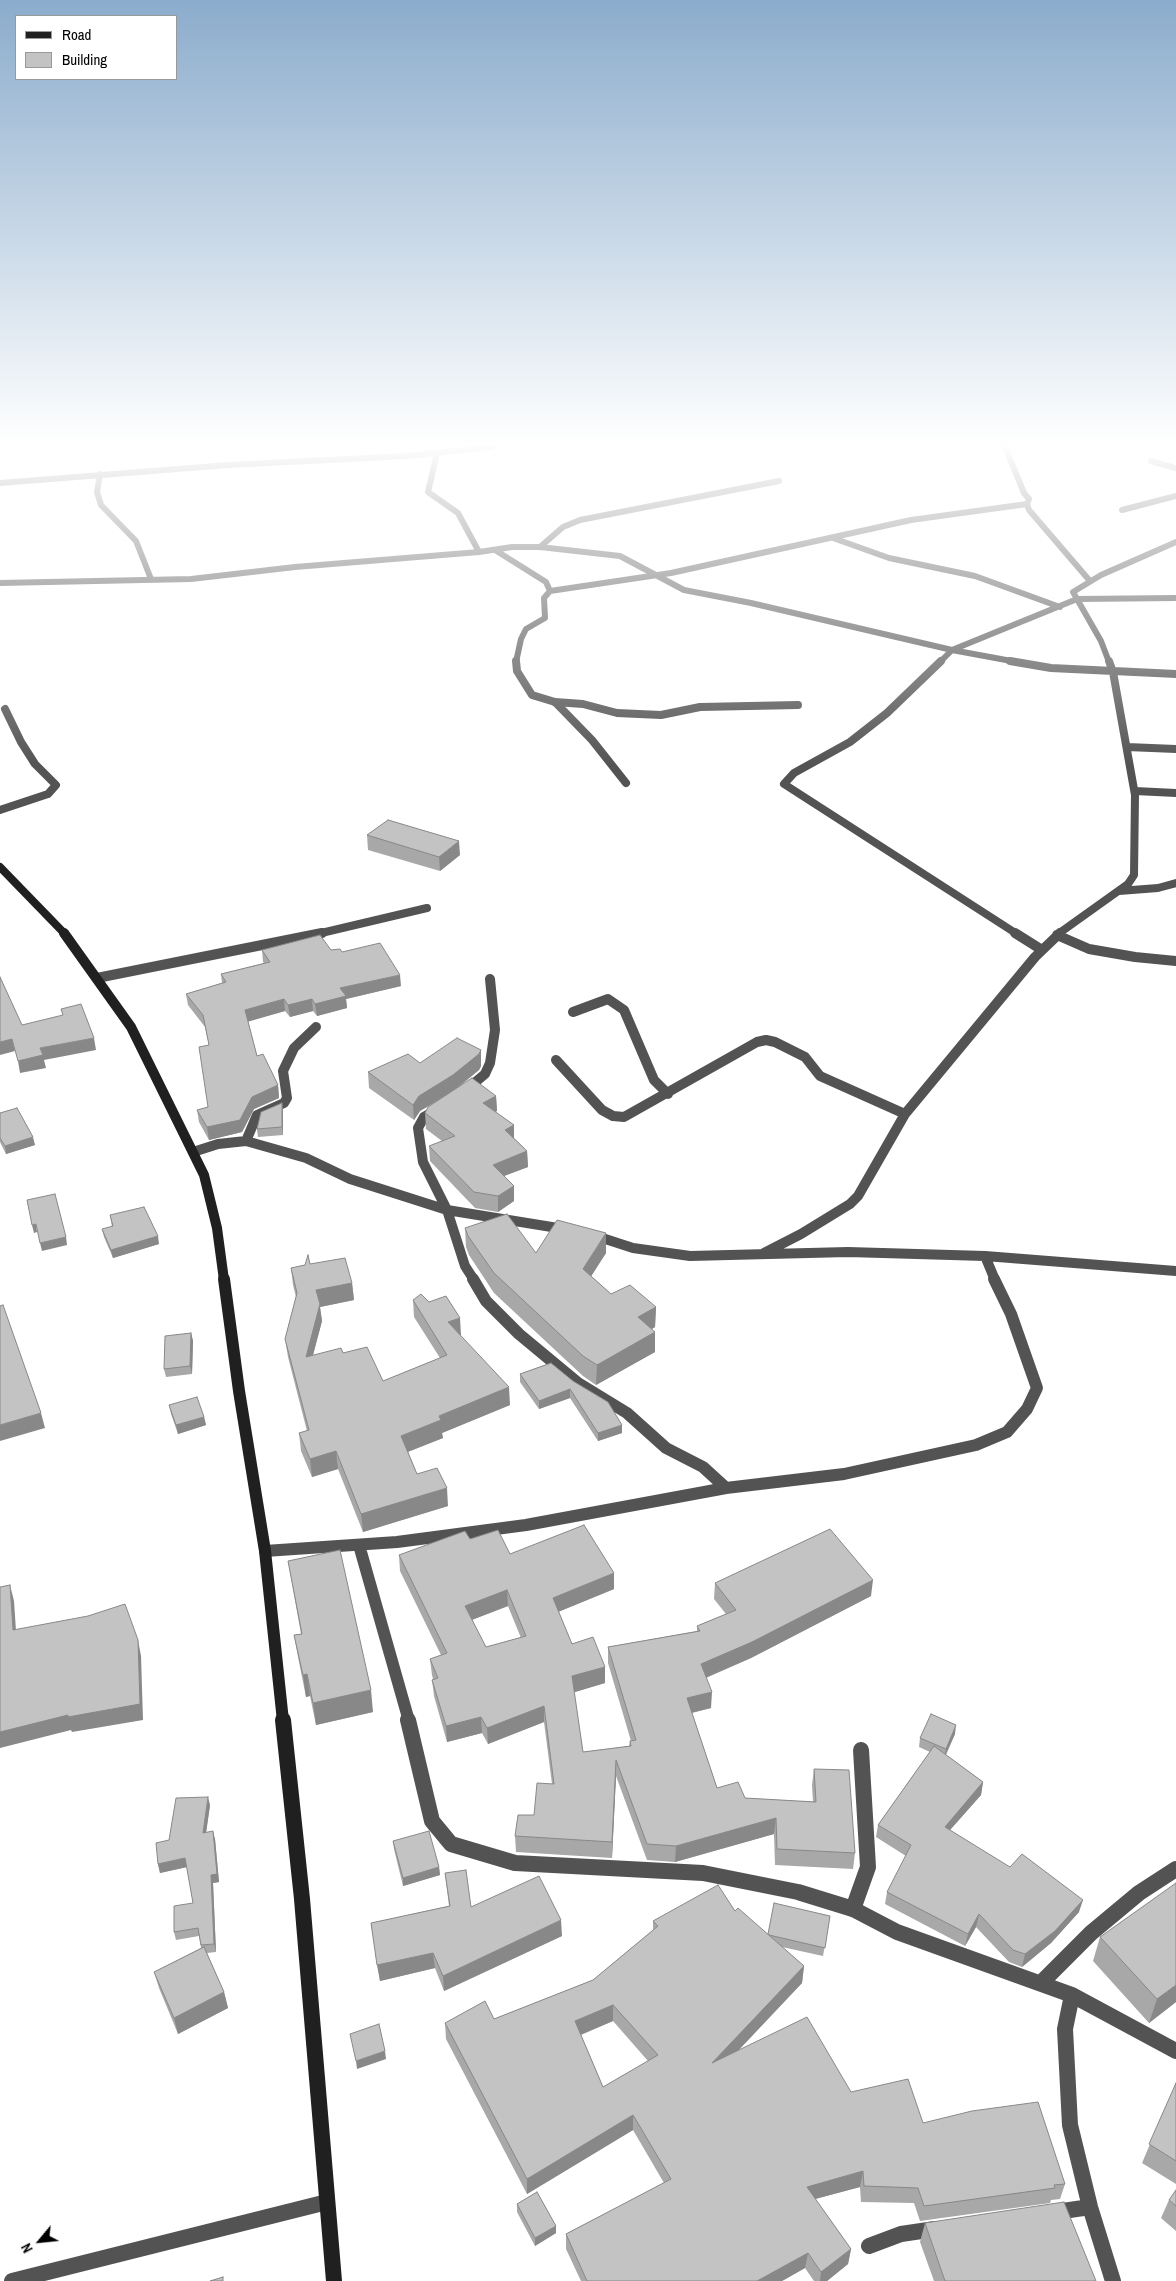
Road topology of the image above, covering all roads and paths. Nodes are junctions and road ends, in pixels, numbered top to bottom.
1 (141, 553) edge
2 (460, 553) edge
3 (500, 553) edge
4 (597, 553) edge
5 (762, 553) edge
6 (877, 553) edge
7 (1067, 553) edge
8 (1151, 553) edge
9 (658, 576) junction
10 (151, 579) junction
11 (1090, 581) junction
12 (0, 583) edge
13 (550, 591) junction
14 (1176, 598) edge
15 (1077, 599) junction
16 (1060, 607) junction
17 (952, 650) junction
18 (1113, 672) junction
19 (1176, 674) edge
20 (555, 702) junction
21 (798, 705) dead end
22 (5, 709) dead end
23 (1126, 747) junction
24 (1176, 749) edge
25 (626, 782) dead end
26 (1135, 792) junction
27 (1176, 793) edge
28 (0, 810) edge
29 (0, 867) edge
30 (1176, 883) edge
31 (1118, 891) junction
32 (427, 908) dead end
33 (1057, 935) junction
34 (1042, 950) junction
35 (1176, 961) edge
36 (97, 978) junction
37 (490, 979) dead end
38 (573, 1012) dead end
39 (316, 1026) dead end
40 (556, 1060) dead end
41 (668, 1094) junction
42 (458, 1096) edge
43 (444, 1105) edge
44 (905, 1114) junction
45 (246, 1141) junction
46 (193, 1152) junction
47 (447, 1210) junction
48 (760, 1255) junction
49 (985, 1256) junction
50 (1176, 1271) edge
51 (726, 1488) junction
52 (360, 1545) junction
53 (265, 1551) junction
54 (861, 1750) dead end
55 (1176, 1869) edge
56 (853, 1909) junction
57 (1041, 1983) junction
58 (1072, 1995) junction
59 (1176, 2051) edge
60 (327, 2202) junction
61 (1090, 2207) junction
62 (1040, 2214) edge
63 (951, 2227) edge
64 (869, 2246) dead end
65 (12, 2281) edge
66 (334, 2281) edge
67 (1113, 2281) edge

1 - 10 street
2 - 10 street
3 - 13 street
4 - 9 street
5 - 9 street
6 - 16 street
7 - 11 street
8 - 11 street
9 - 13 street
9 - 17 street
10 - 12 street
11 - 15 street
13 - 20 street
14 - 15 street
15 - 16 street
15 - 18 street
16 - 17 street
17 - 18 street
17 - 34 street
18 - 19 street
18 - 23 street
20 - 21 street
20 - 25 street
22 - 28 street
23 - 24 street
23 - 26 street
26 - 27 street
26 - 31 street
29 - 36 main road
30 - 31 street
31 - 33 street
32 - 36 street
33 - 34 street
33 - 35 street
34 - 44 street
36 - 46 main road
37 - 42 street
38 - 41 street
39 - 45 street
40 - 41 street
41 - 44 street
43 - 47 street
44 - 48 street
45 - 46 street
45 - 47 street
46 - 53 main road
47 - 48 street
47 - 51 street
48 - 49 street
49 - 50 street
49 - 51 street
51 - 52 street
52 - 53 street
52 - 56 street
53 - 60 main road
54 - 56 street
55 - 57 street
56 - 57 street
57 - 58 street
58 - 59 street
58 - 61 street
60 - 65 street
60 - 66 main road
61 - 62 street
61 - 67 street
63 - 64 street

